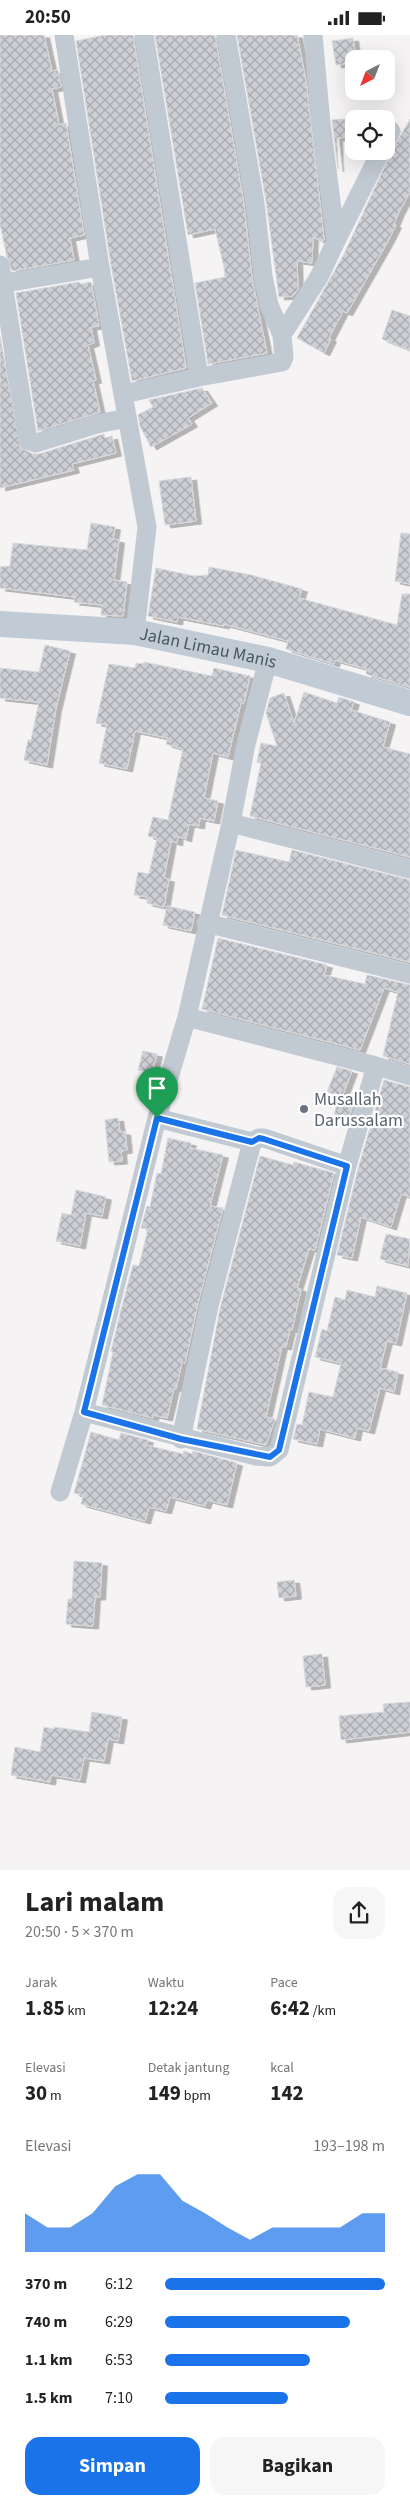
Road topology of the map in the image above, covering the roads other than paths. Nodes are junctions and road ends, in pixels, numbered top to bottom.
1 (64, 35) edge
2 (144, 35) edge
3 (226, 35) edge
4 (313, 35) edge
5 (376, 160) edge
6 (336, 241) junction
7 (100, 267) junction
8 (1, 277) edge
9 (282, 335) junction
10 (199, 377) junction
11 (124, 393) junction
12 (127, 418) junction
13 (0, 624) edge
14 (135, 632) junction
15 (268, 660) junction
16 (410, 703) edge
17 (231, 823) junction
18 (410, 869) edge
19 (206, 923) junction
20 (410, 974) edge
21 (186, 1017) junction
22 (376, 1066) junction
23 (410, 1076) edge
24 (157, 1118) junction
25 (252, 1142) junction
26 (347, 1166) junction
27 (84, 1412) junction
28 (181, 1439) junction
29 (60, 1492) dead end

1 - 7 street
2 - 10 street
3 - 9 street
4 - 6 street
5 - 6 street
6 - 9 street
7 - 8 street
7 - 11 street
8 - 12 street
9 - 10 street
10 - 11 street
11 - 12 street
12 - 14 street
13 - 14 street, Jalan Limau Manis
14 - 15 street, Jalan Limau Manis
15 - 16 street, Jalan Limau Manis
15 - 17 street
17 - 18 street
17 - 19 street
19 - 20 street
19 - 21 street
21 - 22 street
21 - 24 street
22 - 23 street
22 - 26 street
24 - 25 street
24 - 27 street
25 - 26 street
25 - 28 street
26 - 28 street
27 - 28 street
27 - 29 street

